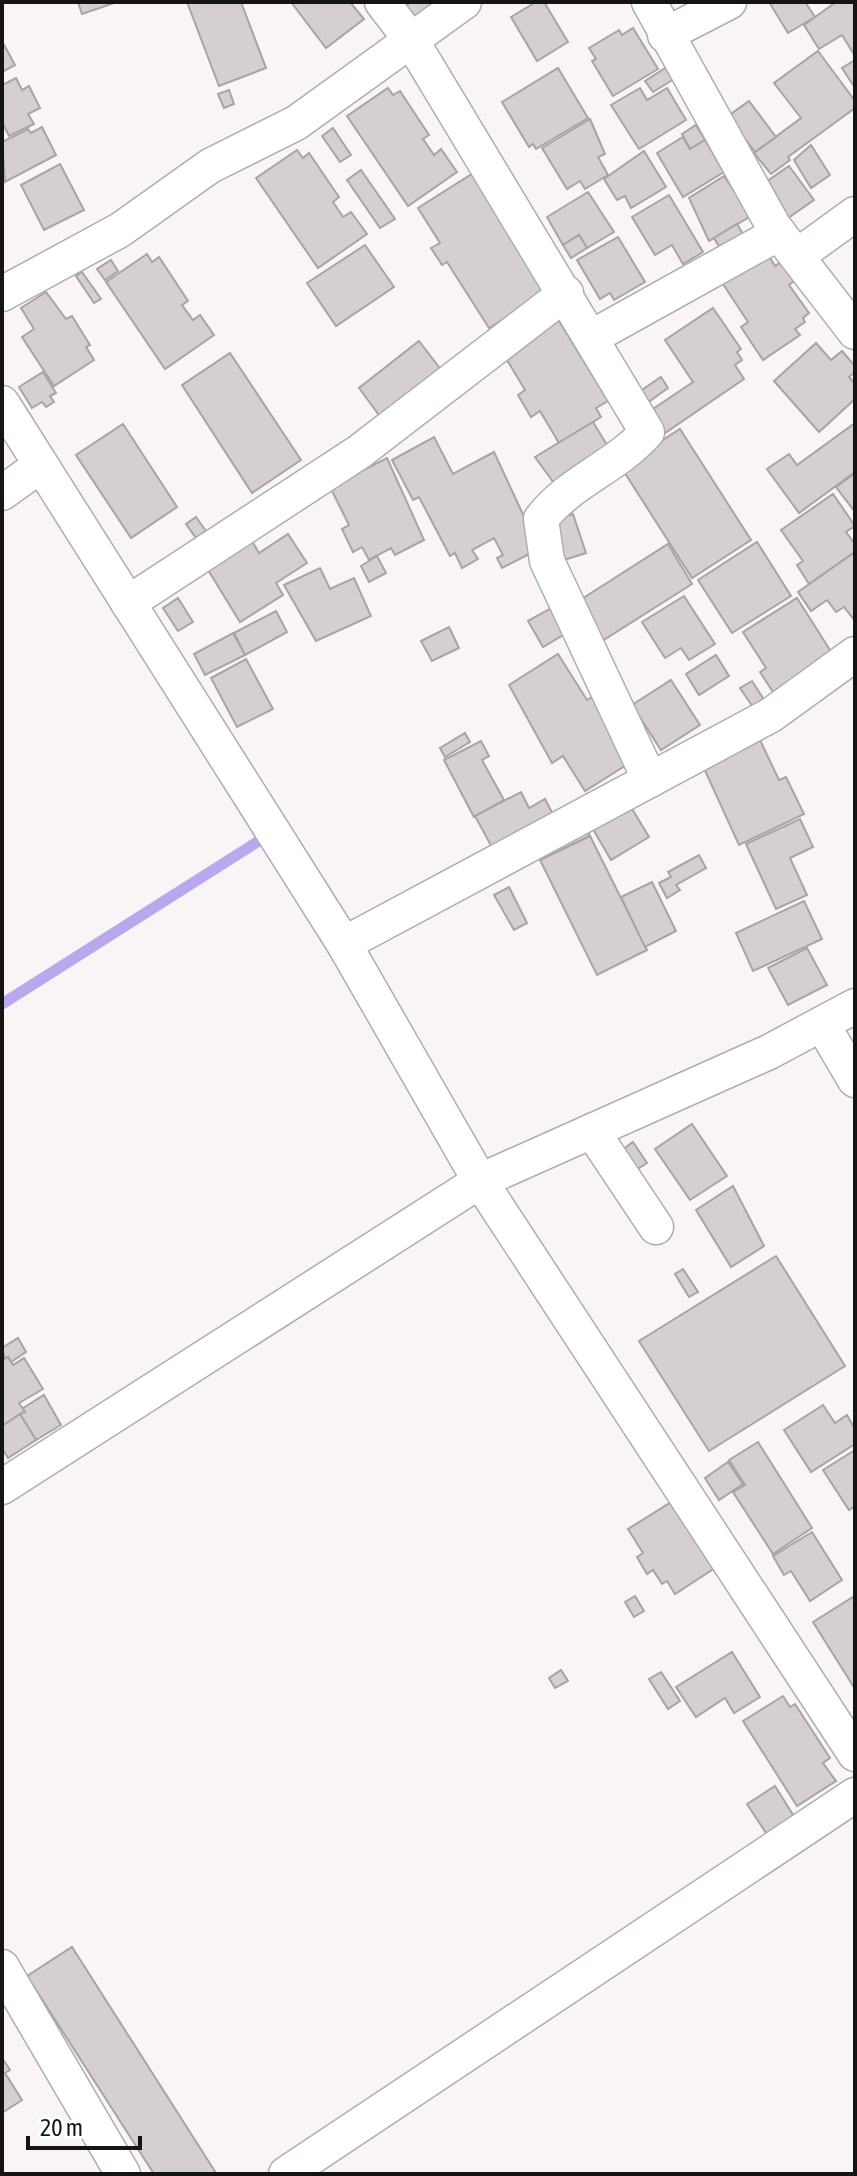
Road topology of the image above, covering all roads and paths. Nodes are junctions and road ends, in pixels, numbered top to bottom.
1 (382, 2) edge
2 (464, 2) edge
3 (649, 2) edge
4 (729, 2) edge
5 (665, 35) junction
6 (411, 40) junction
7 (855, 214) edge
8 (788, 244) junction
9 (566, 293) junction
10 (2, 294) edge
11 (855, 332) edge
12 (592, 337) junction
13 (2, 403) edge
14 (41, 465) junction
15 (2, 493) edge
16 (128, 603) junction
17 (855, 654) edge
18 (650, 780) junction
19 (344, 944) junction
20 (855, 1006) edge
21 (822, 1024) junction
22 (855, 1080) edge
23 (592, 1131) junction
24 (480, 1181) junction
25 (656, 1227) dead end
26 (2, 1487) edge
27 (855, 1754) edge
28 (855, 1795) edge
29 (2, 1967) edge
30 (123, 2174) edge
31 (286, 2174) edge

1 - 6 street
2 - 6 street
3 - 5 street
4 - 5 street
5 - 8 street
6 - 9 street
6 - 10 street
7 - 8 street
8 - 11 street
8 - 12 street
9 - 12 street
9 - 16 street
12 - 18 street
13 - 14 street
14 - 15 street
14 - 16 street
16 - 19 street
17 - 18 street
18 - 19 street
19 - 24 street
20 - 21 street
21 - 22 street
21 - 23 street
23 - 24 street
23 - 25 street
24 - 26 street
24 - 27 street
28 - 31 street
29 - 30 street

